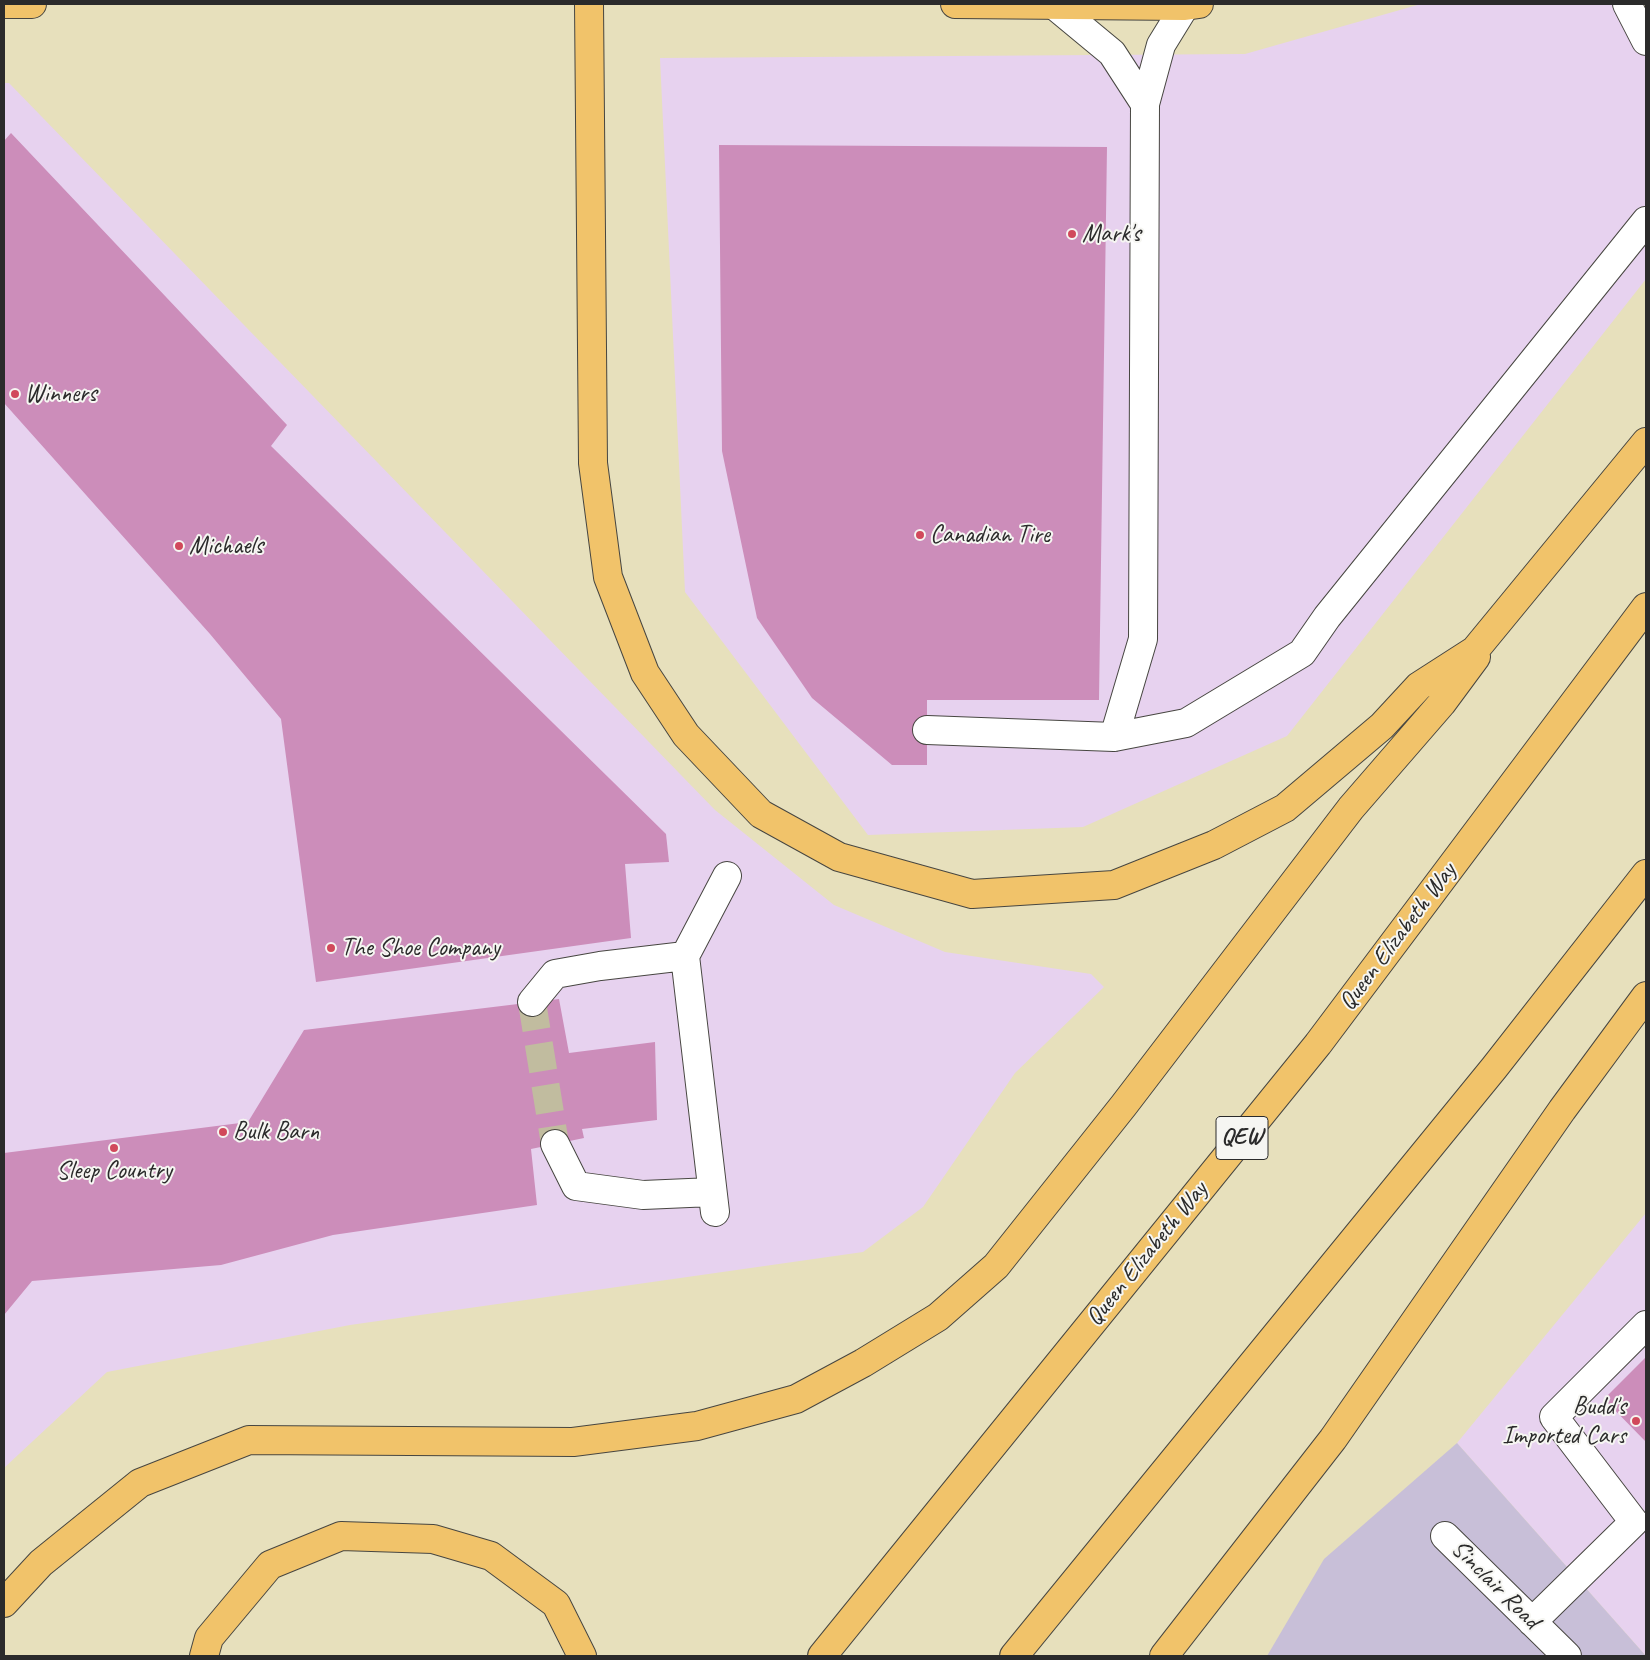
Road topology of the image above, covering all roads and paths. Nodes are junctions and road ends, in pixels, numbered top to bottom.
1 (4, 4) edge
2 (32, 4) edge
3 (589, 4) edge
4 (955, 4) edge
5 (1627, 4) edge
6 (1054, 5) edge
7 (1192, 5) edge
8 (1646, 42) edge
9 (1144, 104) junction
10 (1646, 221) edge
11 (1646, 442) edge
12 (1646, 607) edge
13 (1475, 650) junction
14 (927, 730) dead end
15 (1114, 737) junction
16 (1646, 874) edge
17 (727, 876) dead end
18 (685, 956) junction
19 (1646, 996) edge
20 (532, 1002) dead end
21 (555, 1144) tunnel mouth
22 (1646, 1325) edge
23 (1640, 1528) edge
24 (1445, 1536) dead end
25 (4, 1603) edge
26 (1532, 1622) junction
27 (204, 1656) edge
28 (582, 1656) edge
29 (822, 1656) edge
30 (1014, 1656) edge
31 (1164, 1656) edge
32 (1567, 1656) edge

1 - 2 main road
3 - 13 main road
4 - 6 main road
5 - 8 street
6 - 7 main road
6 - 9 street
7 - 9 street
9 - 15 street
10 - 15 street
11 - 13 main road
12 - 29 main road, Queen Elizabeth Way / QEW
13 - 25 main road
14 - 15 street
16 - 30 main road
17 - 18 street
18 - 20 street
18 - 21 street
19 - 31 main road
22 - 23 street
23 - 26 street
24 - 26 street, Sinclair Road
26 - 32 street, Sinclair Road
27 - 28 main road

